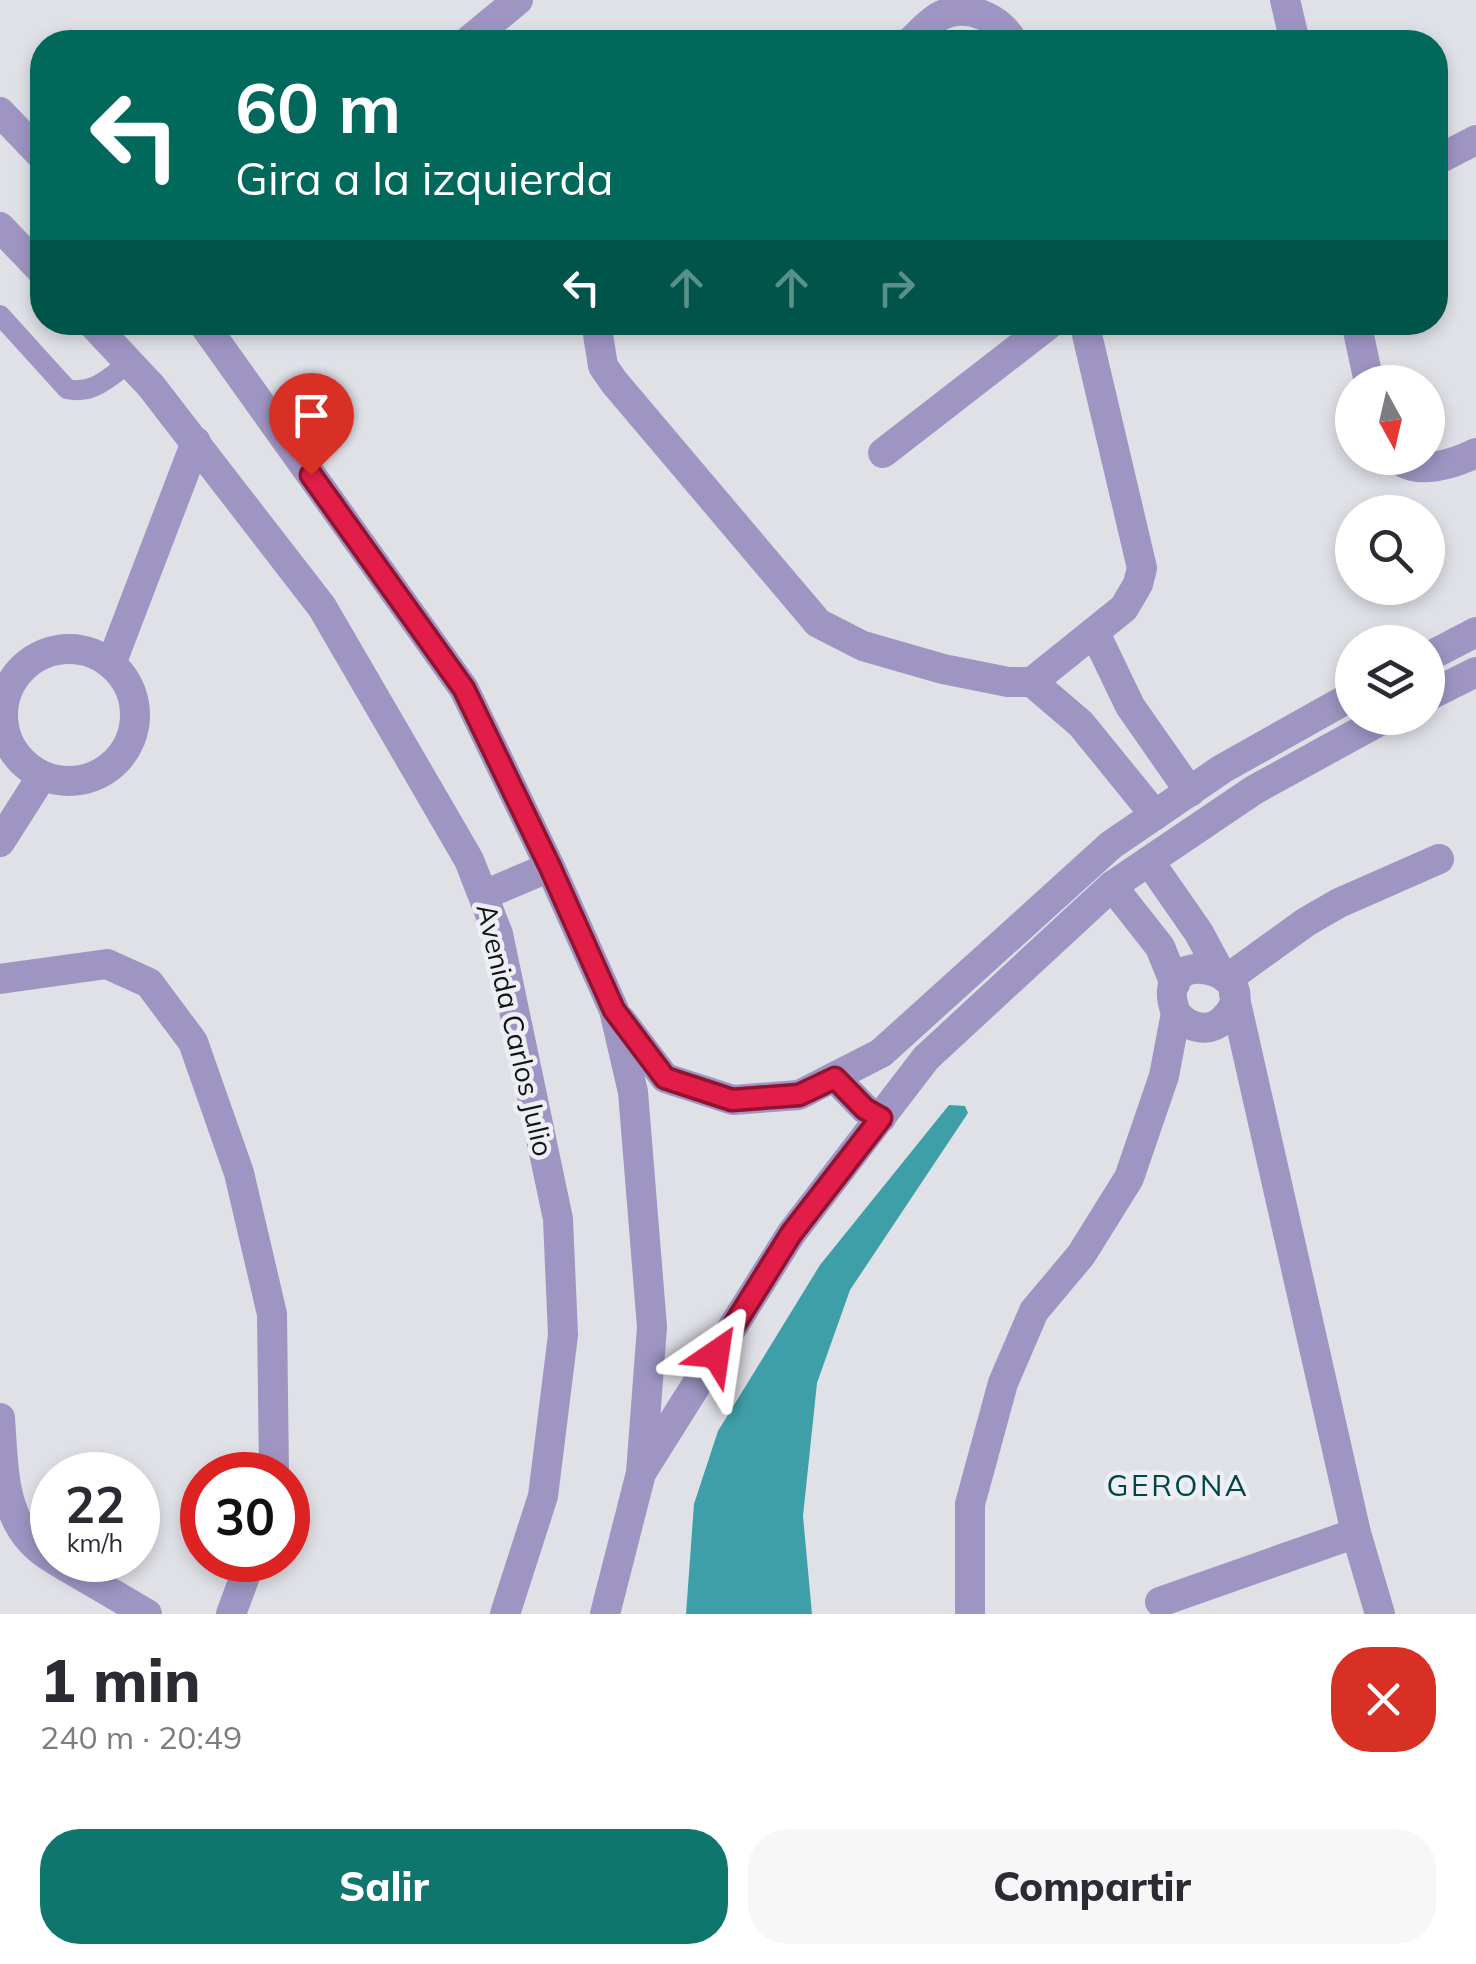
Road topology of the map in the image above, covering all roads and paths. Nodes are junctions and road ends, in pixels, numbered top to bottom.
1 (518, 0) edge
2 (1285, 0) edge
3 (481, 30) edge
4 (924, 30) edge
5 (1003, 30) edge
6 (1292, 30) edge
7 (0, 112) edge
8 (1476, 140) edge
9 (30, 143) edge
10 (1448, 154) edge
11 (5, 242) edge
12 (30, 262) edge
13 (0, 315) edge
14 (103, 335) edge
15 (211, 335) edge
16 (598, 335) edge
17 (1035, 335) edge
18 (1087, 335) edge
19 (1359, 335) edge
20 (129, 363) junction
21 (1365, 365) edge
22 (196, 442) junction
23 (883, 453) dead end
24 (1476, 453) edge
25 (1445, 463) edge
26 (1476, 632) edge
27 (1096, 633) junction
28 (1445, 649) edge
29 (111, 664) junction
30 (1476, 672) edge
31 (1032, 682) junction
32 (1445, 688) edge
33 (1335, 706) edge
34 (1350, 735) edge
35 (42, 776) junction
36 (1190, 792) junction
37 (1155, 815) junction
38 (0, 842) edge
39 (1439, 859) dead end
40 (1149, 860) junction
41 (550, 867) junction
42 (1112, 886) junction
43 (484, 895) junction
44 (0, 979) edge
45 (1226, 979) junction
46 (1176, 998) junction
47 (614, 1010) junction
48 (835, 1078) junction
49 (881, 1118) junction
50 (0, 1418) edge
51 (274, 1452) edge
52 (641, 1473) junction
53 (1356, 1533) junction
54 (30, 1538) edge
55 (93, 1582) edge
56 (243, 1582) edge
57 (1160, 1602) dead end
58 (147, 1614) edge
59 (231, 1614) edge
60 (505, 1614) edge
61 (605, 1614) edge
62 (970, 1614) edge
63 (1380, 1614) edge

1 - 3 street
2 - 6 street
4 - 5 street
7 - 9 street
8 - 10 street
11 - 12 street
13 - 20 lane
14 - 20 street, Avenida Carlos Julio
15 - 41 street
16 - 31 street
17 - 23 street
18 - 27 street
19 - 21 street
20 - 22 street, Avenida Carlos Julio
22 - 29 street
22 - 43 street, Avenida Carlos Julio
24 - 25 street
26 - 28 street
27 - 31 street
27 - 36 street
29 - 35 street
29 - 35 street
30 - 32 street
31 - 37 street
33 - 36 street
34 - 40 street
35 - 38 street
36 - 37 street
37 - 48 street
39 - 45 street
40 - 42 street
40 - 45 street
41 - 43 street
41 - 47 street
42 - 46 street
42 - 49 street
43 - 60 street, Avenida Carlos Julio
44 - 51 street
45 - 46 street
45 - 46 street
45 - 53 street
46 - 62 street
47 - 48 street
47 - 52 street
48 - 49 street
49 - 52 street
50 - 54 street
52 - 61 street
53 - 57 street
53 - 63 street
55 - 58 street
56 - 59 street

